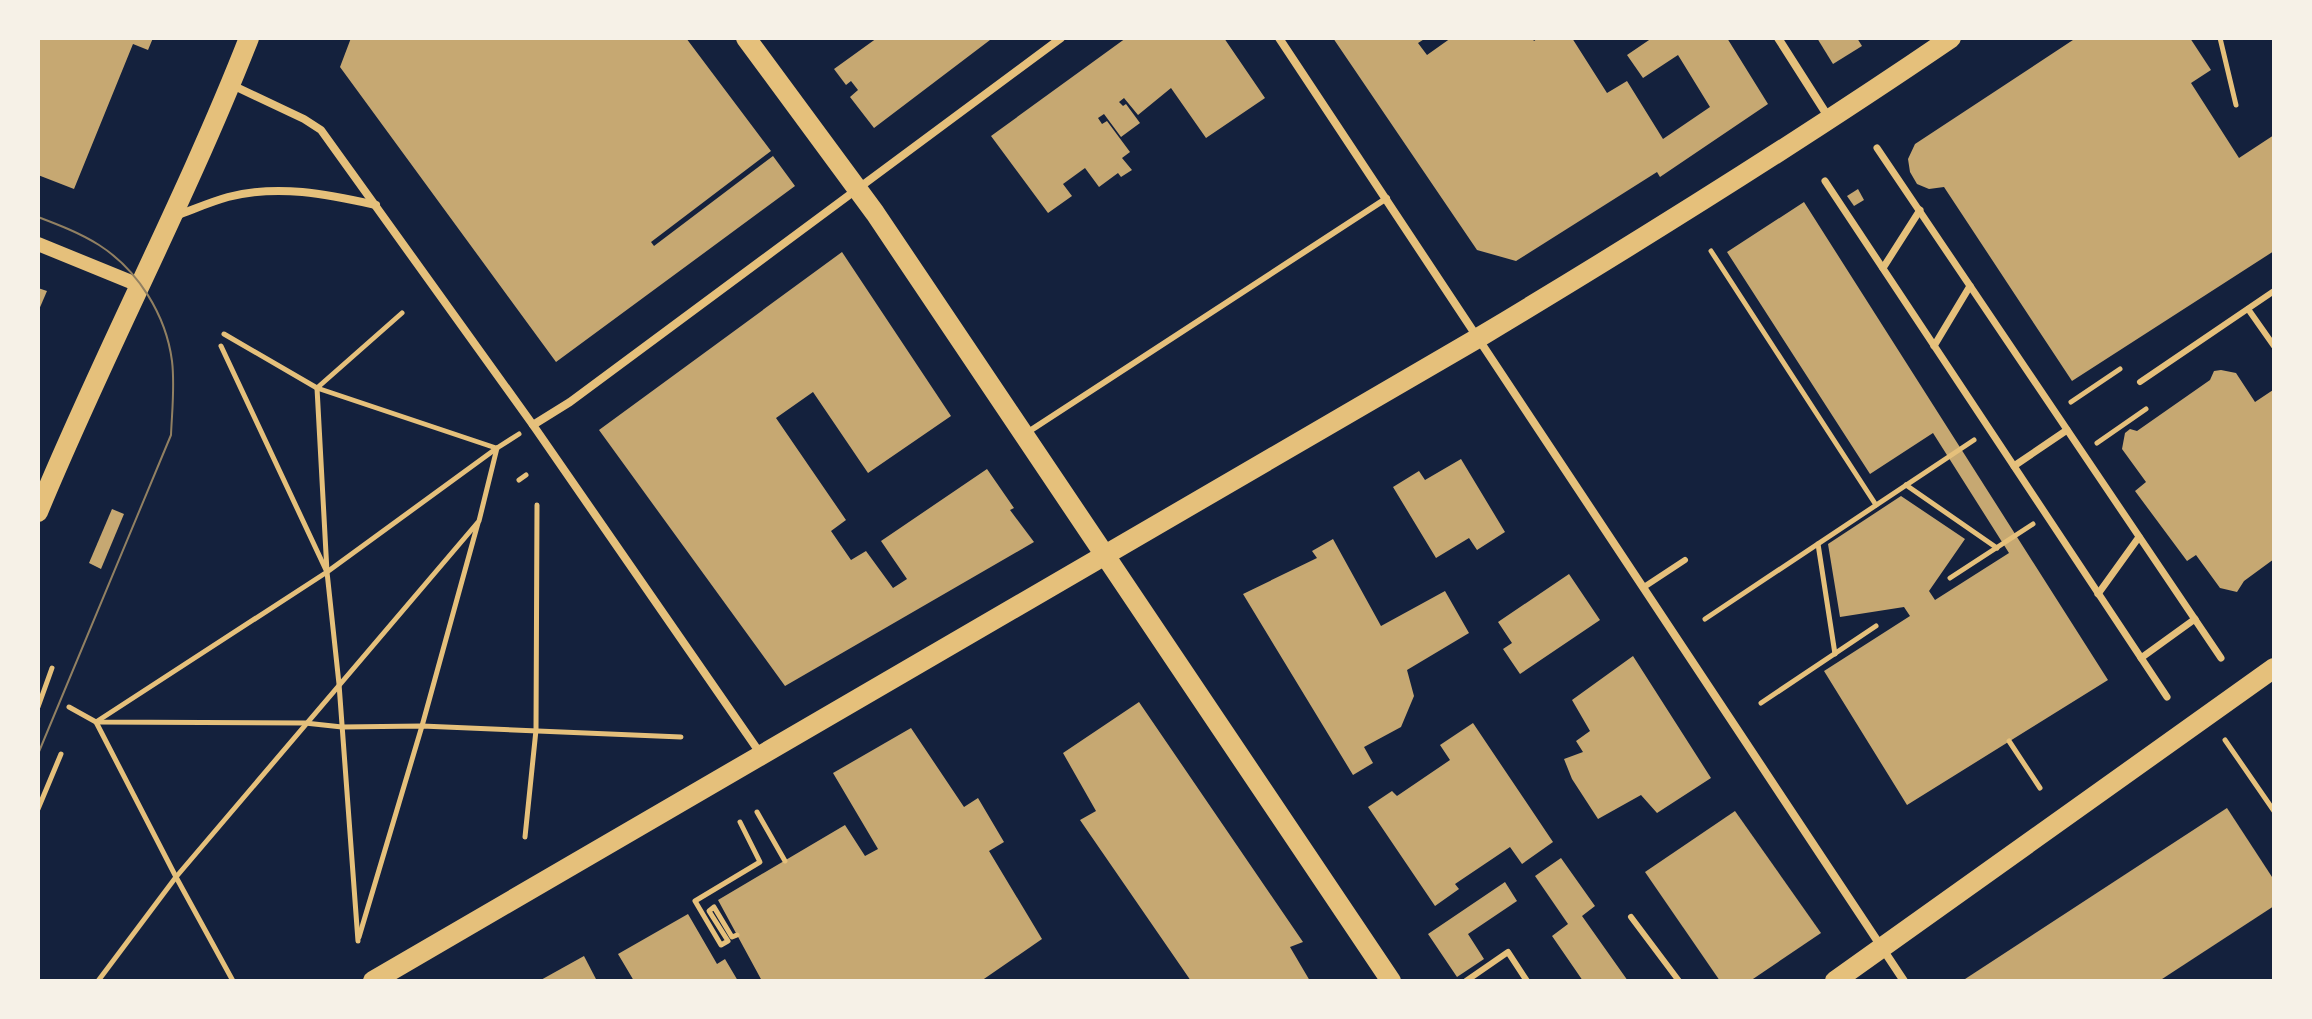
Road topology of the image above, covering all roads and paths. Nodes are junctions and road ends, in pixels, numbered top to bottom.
1 (249, 38) edge
2 (746, 38) edge
3 (1061, 38) edge
4 (1279, 38) edge
5 (1778, 38) edge
6 (1951, 38) edge
7 (2220, 38) edge
8 (231, 85) junction
9 (2236, 105) dead end
10 (1830, 121) junction
11 (1877, 148) dead end
12 (1825, 181) dead end
13 (858, 188) junction
14 (1387, 198) junction
15 (377, 205) junction
16 (1920, 210) junction
17 (173, 217) junction
18 (38, 244) edge
19 (1711, 251) dead end
20 (1883, 268) junction
21 (141, 286) junction
22 (1970, 286) junction
23 (2274, 291) edge
24 (2248, 309) junction
25 (402, 313) dead end
26 (224, 334) dead end
27 (1478, 338) junction
28 (221, 346) dead end
29 (1934, 346) junction
30 (2274, 346) edge
31 (2120, 369) dead end
32 (2140, 382) dead end
33 (317, 388) junction
34 (2146, 409) dead end
35 (2055, 412) junction
36 (533, 425) junction
37 (1990, 430) junction
38 (2067, 430) junction
39 (1025, 434) junction
40 (497, 448) junction
41 (2083, 453) junction
42 (2014, 466) junction
43 (526, 475) dead end
44 (519, 480) dead end
45 (1906, 485) junction
46 (537, 505) dead end
47 (1876, 505) junction
48 (38, 512) edge
49 (479, 521) junction
50 (2026, 528) dead end
51 (2139, 537) junction
52 (1818, 544) junction
53 (1997, 548) junction
54 (1107, 556) junction
55 (1685, 560) dead end
56 (327, 572) junction
57 (1950, 578) dead end
58 (1644, 587) junction
59 (2098, 594) junction
60 (1705, 619) dead end
61 (2195, 619) junction
62 (1876, 626) dead end
63 (1835, 654) junction
64 (2141, 658) junction
65 (2221, 658) dead end
66 (52, 668) dead end
67 (2274, 668) edge
68 (339, 684) junction
69 (2167, 697) dead end
70 (1761, 703) dead end
71 (38, 707) edge
72 (69, 707) dead end
73 (96, 722) junction
74 (305, 723) junction
75 (422, 726) junction
76 (342, 727) junction
77 (536, 730) junction
78 (681, 737) dead end
79 (2225, 740) dead end
80 (2009, 741) dead end
81 (61, 754) dead end
82 (761, 754) junction
83 (2040, 788) dead end
84 (38, 809) edge
85 (2274, 811) edge
86 (757, 812) dead end
87 (740, 822) dead end
88 (525, 837) dead end
89 (785, 861) dead end
90 (176, 877) junction
91 (1631, 917) dead end
92 (737, 935) dead end
93 (1882, 946) junction
94 (98, 981) edge
95 (233, 981) edge
96 (373, 981) edge
97 (1391, 981) edge
98 (1466, 981) edge
99 (1527, 981) edge
100 (1679, 981) edge
101 (1835, 981) edge
102 (1904, 981) edge

1 - 8 main road
2 - 13 main road
3 - 13 street
4 - 14 street
5 - 10 street
6 - 10 main road
7 - 9 path
8 - 15 street
8 - 17 main road
10 - 27 main road
11 - 16 street
12 - 20 street
13 - 36 street
13 - 39 main road
14 - 27 street
14 - 39 lane
15 - 17 street
15 - 36 street
16 - 20 street
16 - 22 street
17 - 21 main road
18 - 21 street
19 - 47 path
20 - 29 street
21 - 48 main road
22 - 29 street
22 - 35 street
23 - 24 lane
24 - 30 lane
24 - 32 lane
25 - 33 path
26 - 33 path
27 - 54 main road
27 - 58 street
28 - 56 path
29 - 37 street
31 - 35 path
33 - 40 path
33 - 56 path
34 - 41 path
35 - 38 street
36 - 40 path
36 - 82 street
37 - 42 street
37 - 45 path
38 - 41 street
38 - 42 street
39 - 54 main road
40 - 49 path
40 - 56 path
41 - 51 street
42 - 59 street
43 - 44 path
45 - 47 path
45 - 53 path
46 - 77 path
47 - 52 path
49 - 68 path
49 - 75 path
50 - 53 path
51 - 59 street
51 - 61 street
52 - 60 path
52 - 63 path
53 - 57 path
54 - 82 main road
54 - 97 main road
55 - 58 lane
56 - 68 path
56 - 73 path
58 - 93 street
59 - 64 street
61 - 64 street
61 - 65 street
62 - 63 path
63 - 70 path
64 - 69 street
66 - 71 path
67 - 93 main road
68 - 74 path
68 - 76 path
72 - 73 path
73 - 74 path
73 - 90 path
74 - 76 path
74 - 90 path
75 - 76 path
75 - 76 path
75 - 77 path
77 - 78 path
77 - 88 path
79 - 85 path
80 - 83 path
81 - 84 path
82 - 96 main road
86 - 89 path
87 - 92 path
90 - 94 path
90 - 95 path
91 - 100 lane
93 - 101 main road
93 - 102 street
98 - 99 lane

